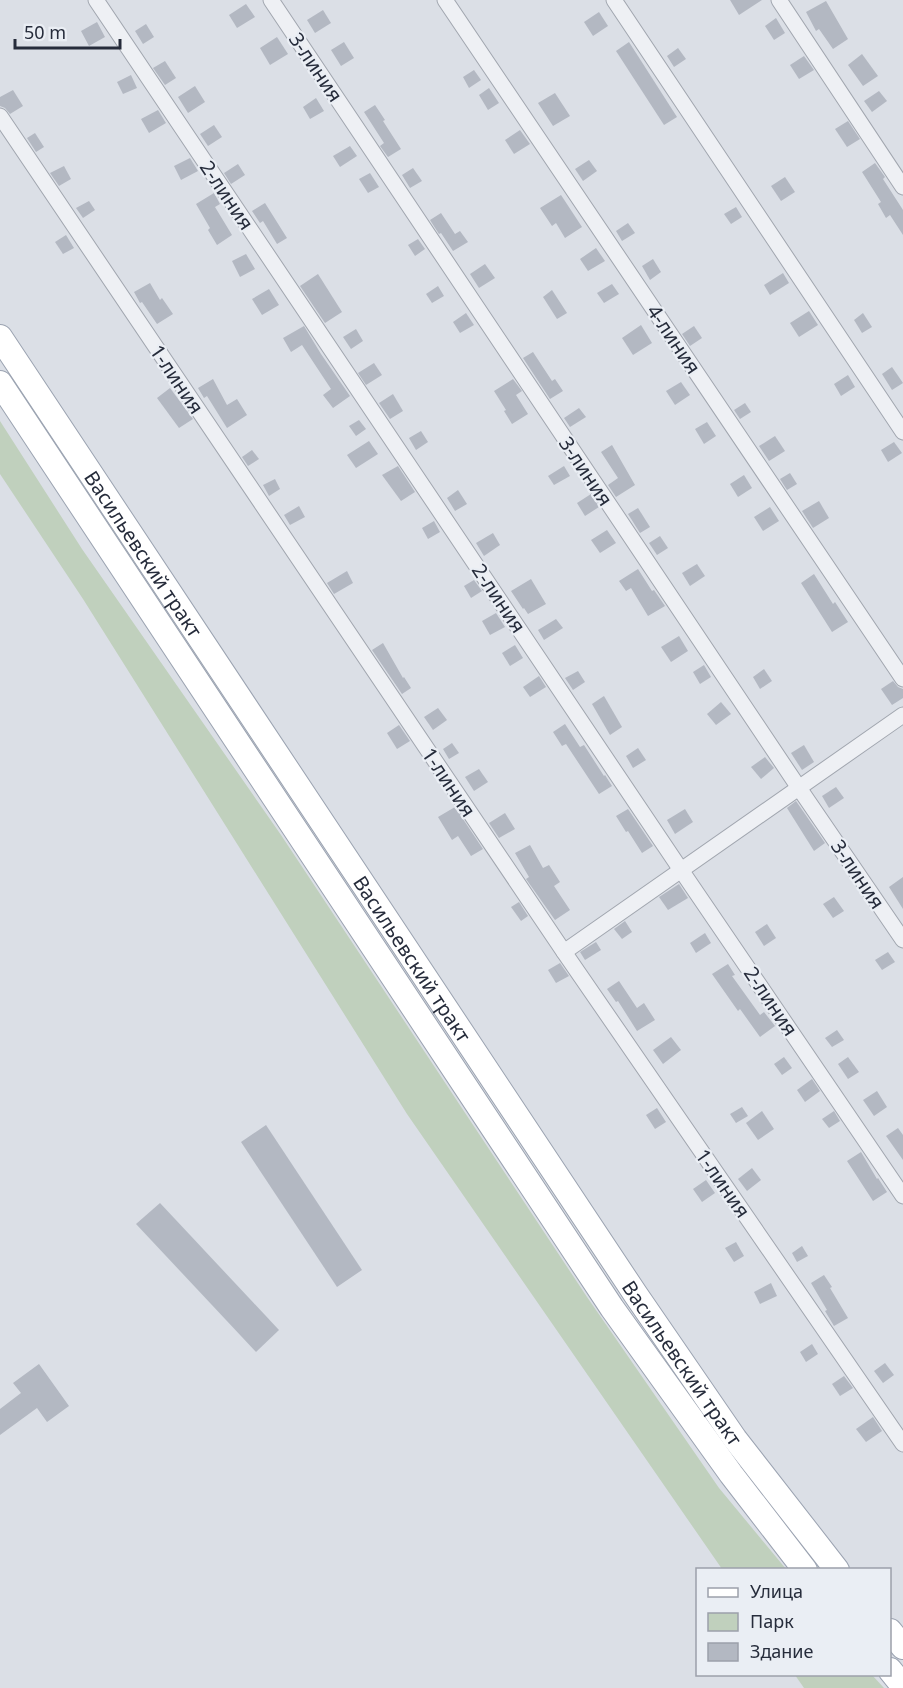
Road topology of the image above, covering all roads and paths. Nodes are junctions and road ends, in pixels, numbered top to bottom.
1 (96, 0) edge
2 (271, 0) edge
3 (445, 0) edge
4 (614, 0) edge
5 (779, 0) edge
6 (0, 117) edge
7 (903, 187) edge
8 (0, 337) edge
9 (0, 383) edge
10 (903, 432) edge
11 (903, 679) edge
12 (903, 715) edge
13 (799, 788) junction
14 (681, 870) junction
15 (903, 940) edge
16 (564, 952) junction
17 (903, 1196) edge
18 (903, 1444) edge
19 (804, 1568) edge
20 (836, 1568) edge
21 (891, 1632) edge
22 (903, 1647) edge
23 (891, 1671) edge
24 (903, 1686) edge

1 - 14 street, 2-линия
2 - 13 street, 3-линия
3 - 11 street, 4-линия
4 - 10 street
5 - 7 street
6 - 16 street, 1-линия
8 - 20 main road, Васильевский тракт
9 - 19 main road, Васильевский тракт
12 - 13 street
13 - 14 street
13 - 15 street, 3-линия
14 - 16 street
14 - 17 street, 2-линия
16 - 18 street, 1-линия
21 - 22 main road
23 - 24 main road

